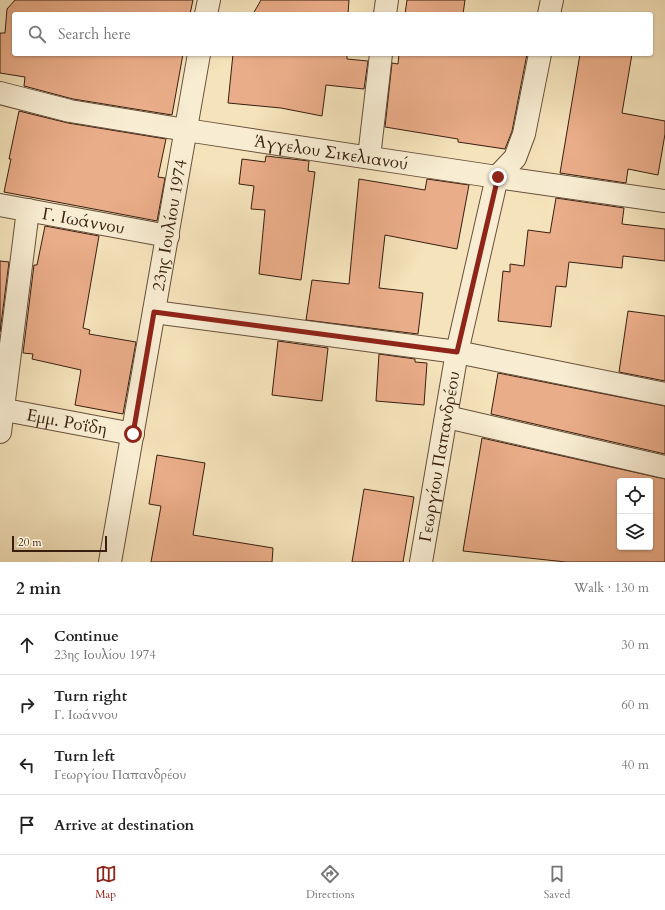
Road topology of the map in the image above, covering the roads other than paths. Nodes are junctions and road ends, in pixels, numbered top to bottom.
1 (209, 0) edge
2 (387, 0) edge
3 (552, 0) edge
4 (206, 12) edge
5 (385, 12) edge
6 (549, 12) edge
7 (199, 56) edge
8 (381, 56) edge
9 (540, 56) edge
10 (0, 93) edge
11 (186, 130) junction
12 (369, 157) junction
13 (498, 177) junction
14 (665, 201) edge
15 (0, 205) edge
16 (28, 210) junction
17 (168, 236) junction
18 (154, 312) junction
19 (457, 352) junction
20 (665, 394) edge
21 (2, 410) edge
22 (447, 417) junction
23 (0, 432) edge
24 (133, 434) junction
25 (665, 467) edge
26 (110, 562) edge
27 (424, 562) edge

1 - 4 street
2 - 5 street
3 - 6 street
7 - 11 street, 23ης Ιουλίου 1974
8 - 12 street
9 - 13 street, Γεωργίου Παπανδρέου
10 - 11 street, Άγγελου Σικελιανού
11 - 12 street, Άγγελου Σικελιανού
11 - 17 street, 23ης Ιουλίου 1974
12 - 13 street, Άγγελου Σικελιανού
13 - 14 street, Άγγελου Σικελιανού
13 - 19 street, Γεωργίου Παπανδρέου
15 - 16 street, Γ. Ιωάννου
16 - 17 street, Γ. Ιωάννου
16 - 21 street
17 - 18 street, 23ης Ιουλίου 1974
18 - 19 street
18 - 24 street, 23ης Ιουλίου 1974
19 - 20 street
19 - 22 street, Γεωργίου Παπανδρέου
21 - 23 street
21 - 24 street, Εμμ. Ροΐδη
22 - 25 street
22 - 27 street, Γεωργίου Παπανδρέου
24 - 26 street, 23ης Ιουλίου 1974

